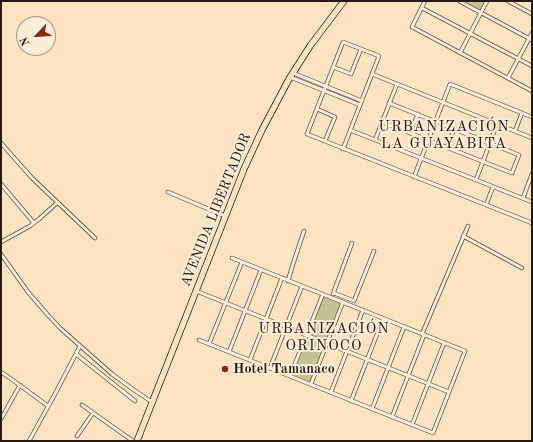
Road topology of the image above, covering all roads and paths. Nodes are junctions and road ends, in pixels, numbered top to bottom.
1 (344, 1) edge
2 (426, 1) edge
3 (459, 1) edge
4 (487, 1) edge
5 (508, 1) edge
6 (422, 8) junction
7 (481, 13) junction
8 (532, 14) edge
9 (532, 33) edge
10 (470, 34) junction
11 (531, 39) edge
12 (361, 49) junction
13 (460, 53) junction
14 (518, 59) junction
15 (532, 66) edge
16 (333, 67) junction
17 (372, 74) junction
18 (291, 75) junction
19 (508, 78) junction
20 (397, 84) junction
21 (325, 88) junction
22 (532, 91) edge
23 (443, 102) junction
24 (361, 103) junction
25 (389, 103) junction
26 (317, 109) junction
27 (522, 113) junction
28 (418, 114) junction
29 (532, 117) edge
30 (436, 121) junction
31 (382, 122) junction
32 (497, 124) junction
33 (454, 129) junction
34 (350, 130) junction
35 (515, 131) junction
36 (410, 133) junction
37 (532, 138) edge
38 (375, 140) junction
39 (428, 140) junction
40 (325, 142) junction
41 (1, 143) edge
42 (490, 143) junction
43 (447, 148) junction
44 (343, 149) junction
45 (421, 158) junction
46 (483, 162) junction
47 (532, 174) edge
48 (414, 177) junction
49 (476, 180) junction
50 (1, 184) edge
51 (493, 187) junction
52 (168, 192) dead end
53 (523, 198) junction
54 (532, 202) edge
55 (57, 203) junction
56 (486, 205) junction
57 (225, 216) junction
58 (34, 223) junction
59 (532, 223) edge
60 (468, 226) dead end
61 (304, 231) dead end
62 (463, 236) junction
63 (95, 238) dead end
64 (1, 242) edge
65 (352, 243) dead end
66 (374, 251) dead end
67 (1, 254) edge
68 (232, 258) dead end
69 (242, 262) junction
70 (522, 268) dead end
71 (261, 270) junction
72 (282, 278) junction
73 (288, 280) junction
74 (302, 286) junction
75 (196, 291) junction
76 (334, 292) junction
77 (323, 294) junction
78 (332, 298) junction
79 (343, 302) junction
80 (226, 303) junction
81 (363, 310) junction
82 (245, 311) junction
83 (383, 318) junction
84 (266, 319) junction
85 (286, 327) junction
86 (404, 327) junction
87 (423, 334) junction
88 (306, 335) junction
89 (199, 340) dead end
90 (327, 343) junction
91 (444, 343) junction
92 (209, 344) junction
93 (80, 346) junction
94 (347, 351) junction
95 (229, 352) junction
96 (76, 354) junction
97 (250, 360) junction
98 (367, 360) junction
99 (270, 368) junction
100 (388, 368) junction
101 (1, 372) edge
102 (290, 376) junction
103 (408, 376) junction
104 (311, 384) junction
105 (428, 384) junction
106 (20, 385) junction
107 (331, 392) junction
108 (449, 392) junction
109 (135, 401) dead end
110 (351, 401) junction
111 (152, 402) junction
112 (82, 405) dead end
113 (48, 406) junction
114 (372, 409) junction
115 (93, 413) junction
116 (392, 417) junction
117 (1, 420) edge
118 (412, 425) junction
119 (77, 436) dead end
120 (29, 441) edge
121 (134, 441) edge
122 (137, 441) edge

1 - 18 highway, AVENIDA LIBERTADOR
2 - 6 street
3 - 7 street
4 - 7 street
5 - 8 street
6 - 10 street
6 - 13 street
7 - 10 street
7 - 11 street
9 - 11 street
10 - 13 street
10 - 14 street
11 - 14 street
12 - 16 street
12 - 16 street
12 - 17 street
13 - 19 street
14 - 15 street
14 - 19 street
16 - 21 street
17 - 20 street
17 - 24 street
18 - 21 street
18 - 57 highway, AVENIDA LIBERTADOR
19 - 22 street
20 - 23 street
20 - 25 street
21 - 24 street
21 - 26 street
23 - 27 street
23 - 30 street
23 - 32 street
24 - 34 street
25 - 28 street
25 - 31 street
26 - 40 street
26 - 40 street
27 - 29 street
27 - 35 street
28 - 30 street
28 - 36 street
30 - 33 street
30 - 39 street
31 - 36 street
31 - 38 street
32 - 35 street
32 - 42 street
33 - 42 street
33 - 43 street
34 - 38 street
34 - 44 street
35 - 37 street
36 - 39 street
38 - 45 street
39 - 43 street
39 - 45 street
40 - 44 street
41 - 55 street
42 - 46 street
42 - 46 street
43 - 46 street
44 - 48 street
45 - 48 street
45 - 49 street
46 - 49 street
47 - 53 street
48 - 56 street
49 - 51 street
50 - 58 street
51 - 53 street
51 - 56 street
52 - 57 street
53 - 54 street
55 - 58 street
55 - 63 street
56 - 59 street
57 - 75 highway, AVENIDA LIBERTADOR
58 - 64 street
60 - 62 street
61 - 73 street
62 - 70 street
62 - 87 street
65 - 76 street
66 - 76 street
67 - 93 street
68 - 69 street
69 - 71 street
69 - 80 street
71 - 72 street
71 - 82 street
72 - 73 street
72 - 84 street
73 - 74 street
74 - 77 street
74 - 85 street
75 - 80 street
75 - 111 highway, AVENIDA LIBERTADOR
76 - 78 street
77 - 78 street
77 - 88 street
78 - 79 street
79 - 81 street
79 - 90 street
80 - 82 street
80 - 92 street
81 - 83 street
81 - 94 street
82 - 84 street
82 - 95 street
83 - 86 street
83 - 98 street
84 - 85 street
84 - 97 street
85 - 88 street
85 - 99 street
86 - 87 street
86 - 100 street
87 - 91 street
87 - 103 street
88 - 90 street
88 - 102 street
89 - 92 street
90 - 94 street
90 - 104 street
91 - 105 street
91 - 108 street
92 - 95 street
93 - 96 street
93 - 111 street
94 - 98 street
94 - 107 street
95 - 97 street
96 - 109 street
96 - 113 street
97 - 99 street
98 - 100 street
98 - 110 street
99 - 102 street
100 - 103 street
100 - 114 street
101 - 106 street
102 - 104 street
103 - 105 street
103 - 116 street
104 - 107 street
105 - 108 street
105 - 118 street
106 - 113 street
106 - 117 street
107 - 110 street
108 - 118 street
110 - 114 street
111 - 122 highway, AVENIDA LIBERTADOR
112 - 115 street
113 - 120 street
114 - 116 street
115 - 119 street
115 - 121 street
116 - 118 street

